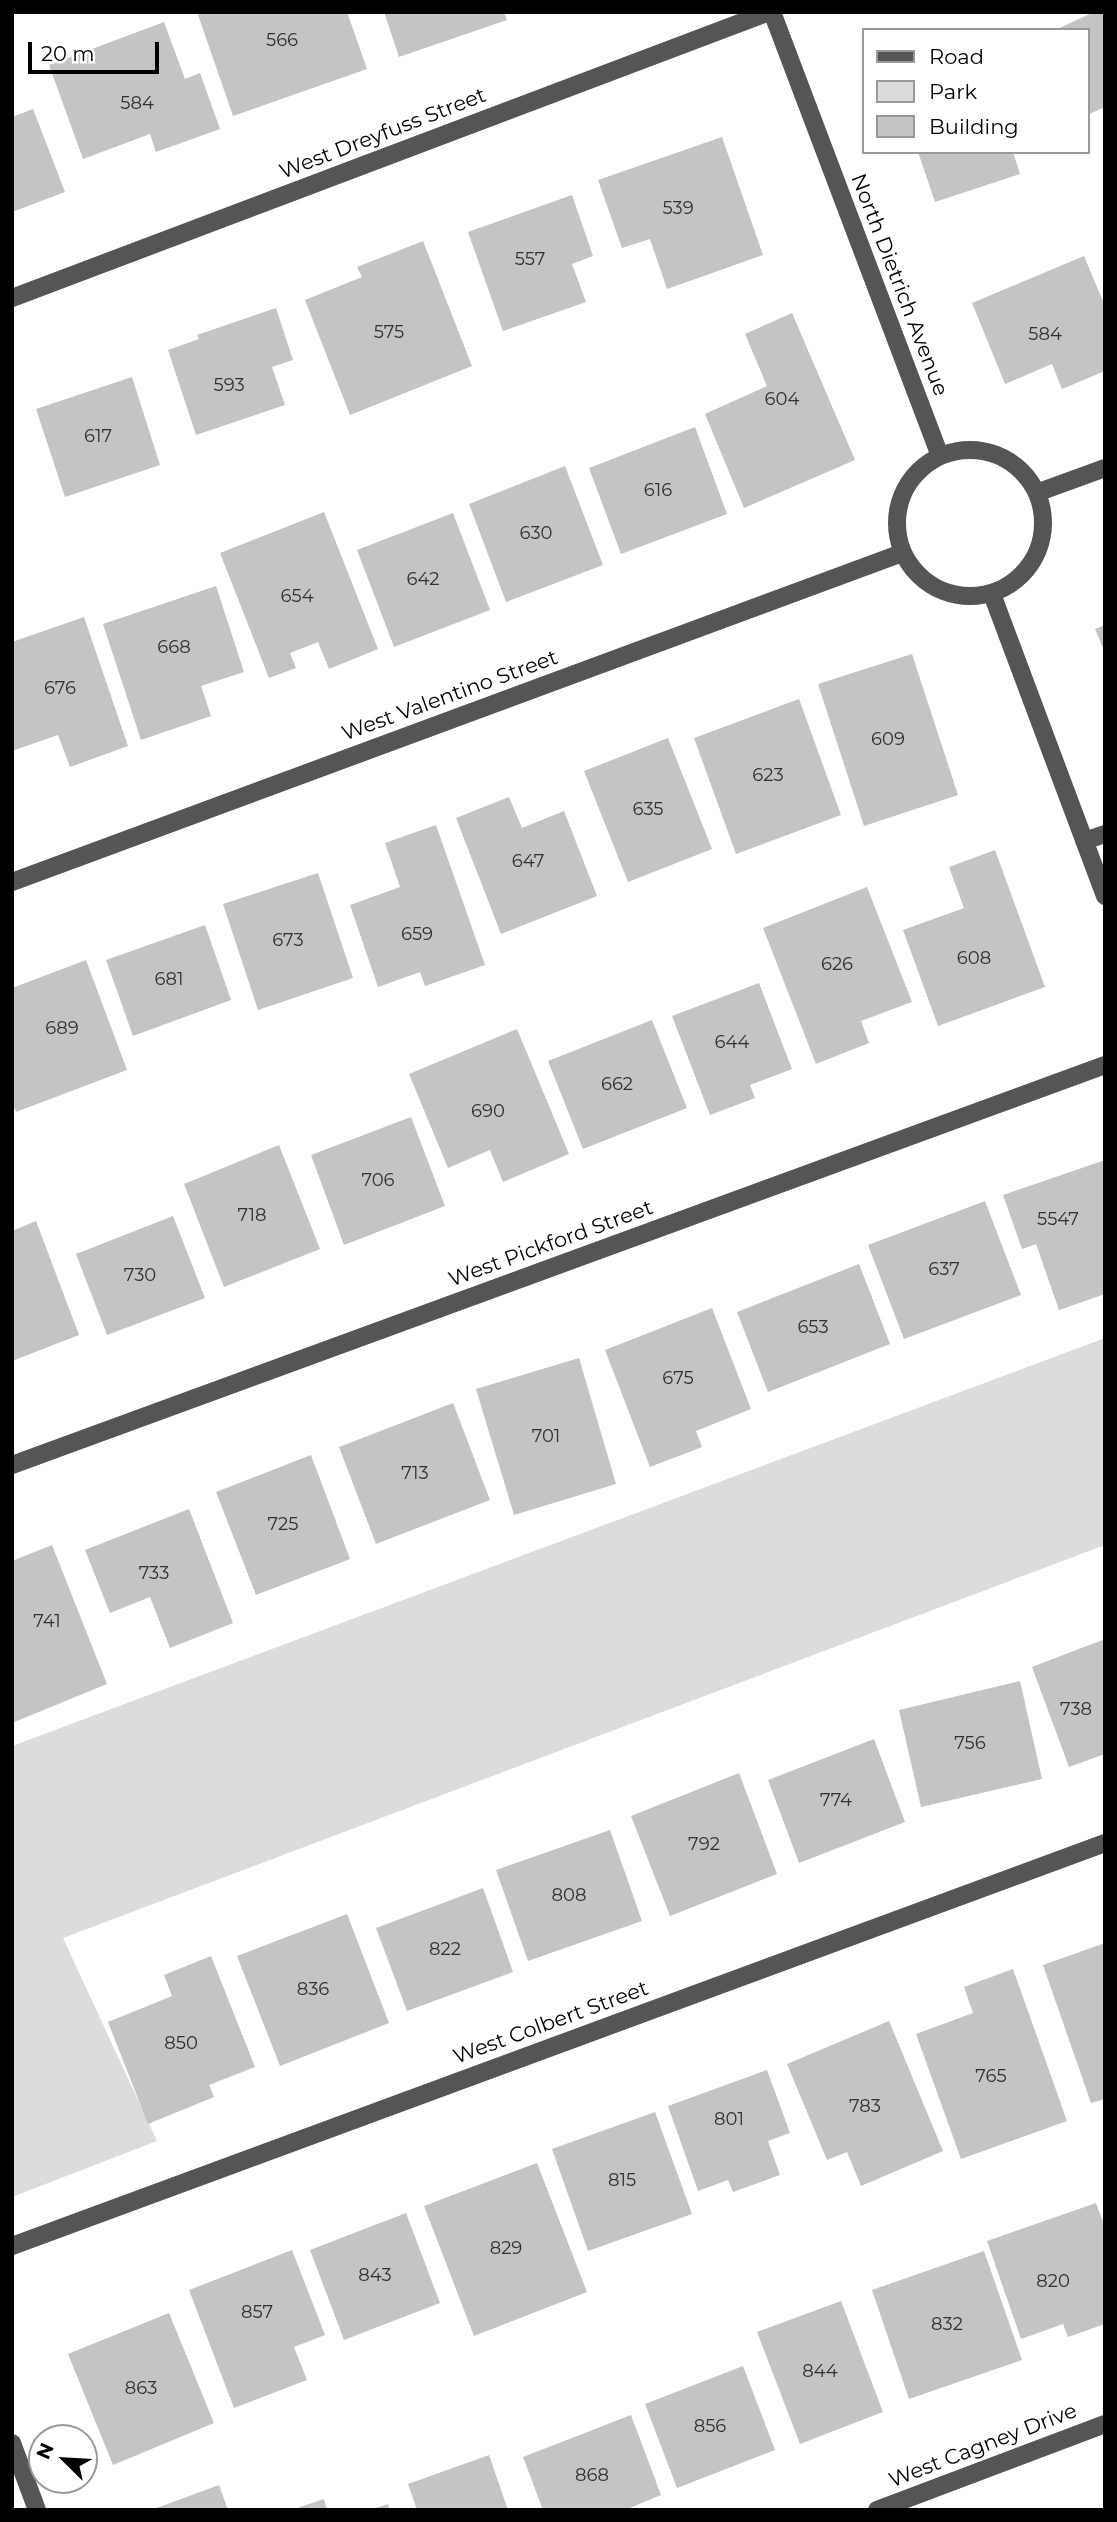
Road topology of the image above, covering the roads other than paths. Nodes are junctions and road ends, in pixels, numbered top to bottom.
1 (771, 12) edge
2 (12, 298) edge
3 (940, 456) junction
4 (1105, 468) edge
5 (1039, 492) junction
6 (902, 553) junction
7 (992, 594) junction
8 (1105, 834) edge
9 (1084, 841) junction
10 (12, 882) edge
11 (1105, 895) edge
12 (1105, 1065) edge
13 (12, 1465) edge
14 (1105, 1843) edge
15 (12, 2246) edge
16 (1105, 2424) edge
17 (12, 2443) edge
18 (37, 2510) edge
19 (877, 2510) edge

1 - 2 street, West Dreyfuss Street
1 - 3 street, North Dietrich Avenue
3 - 5 street
3 - 6 street
4 - 5 street
5 - 7 street
6 - 7 street
6 - 10 street, West Valentino Street
7 - 9 street
8 - 9 street
9 - 11 street
12 - 13 street, West Pickford Street
14 - 15 street, West Colbert Street
16 - 19 street, West Cagney Drive
17 - 18 street

